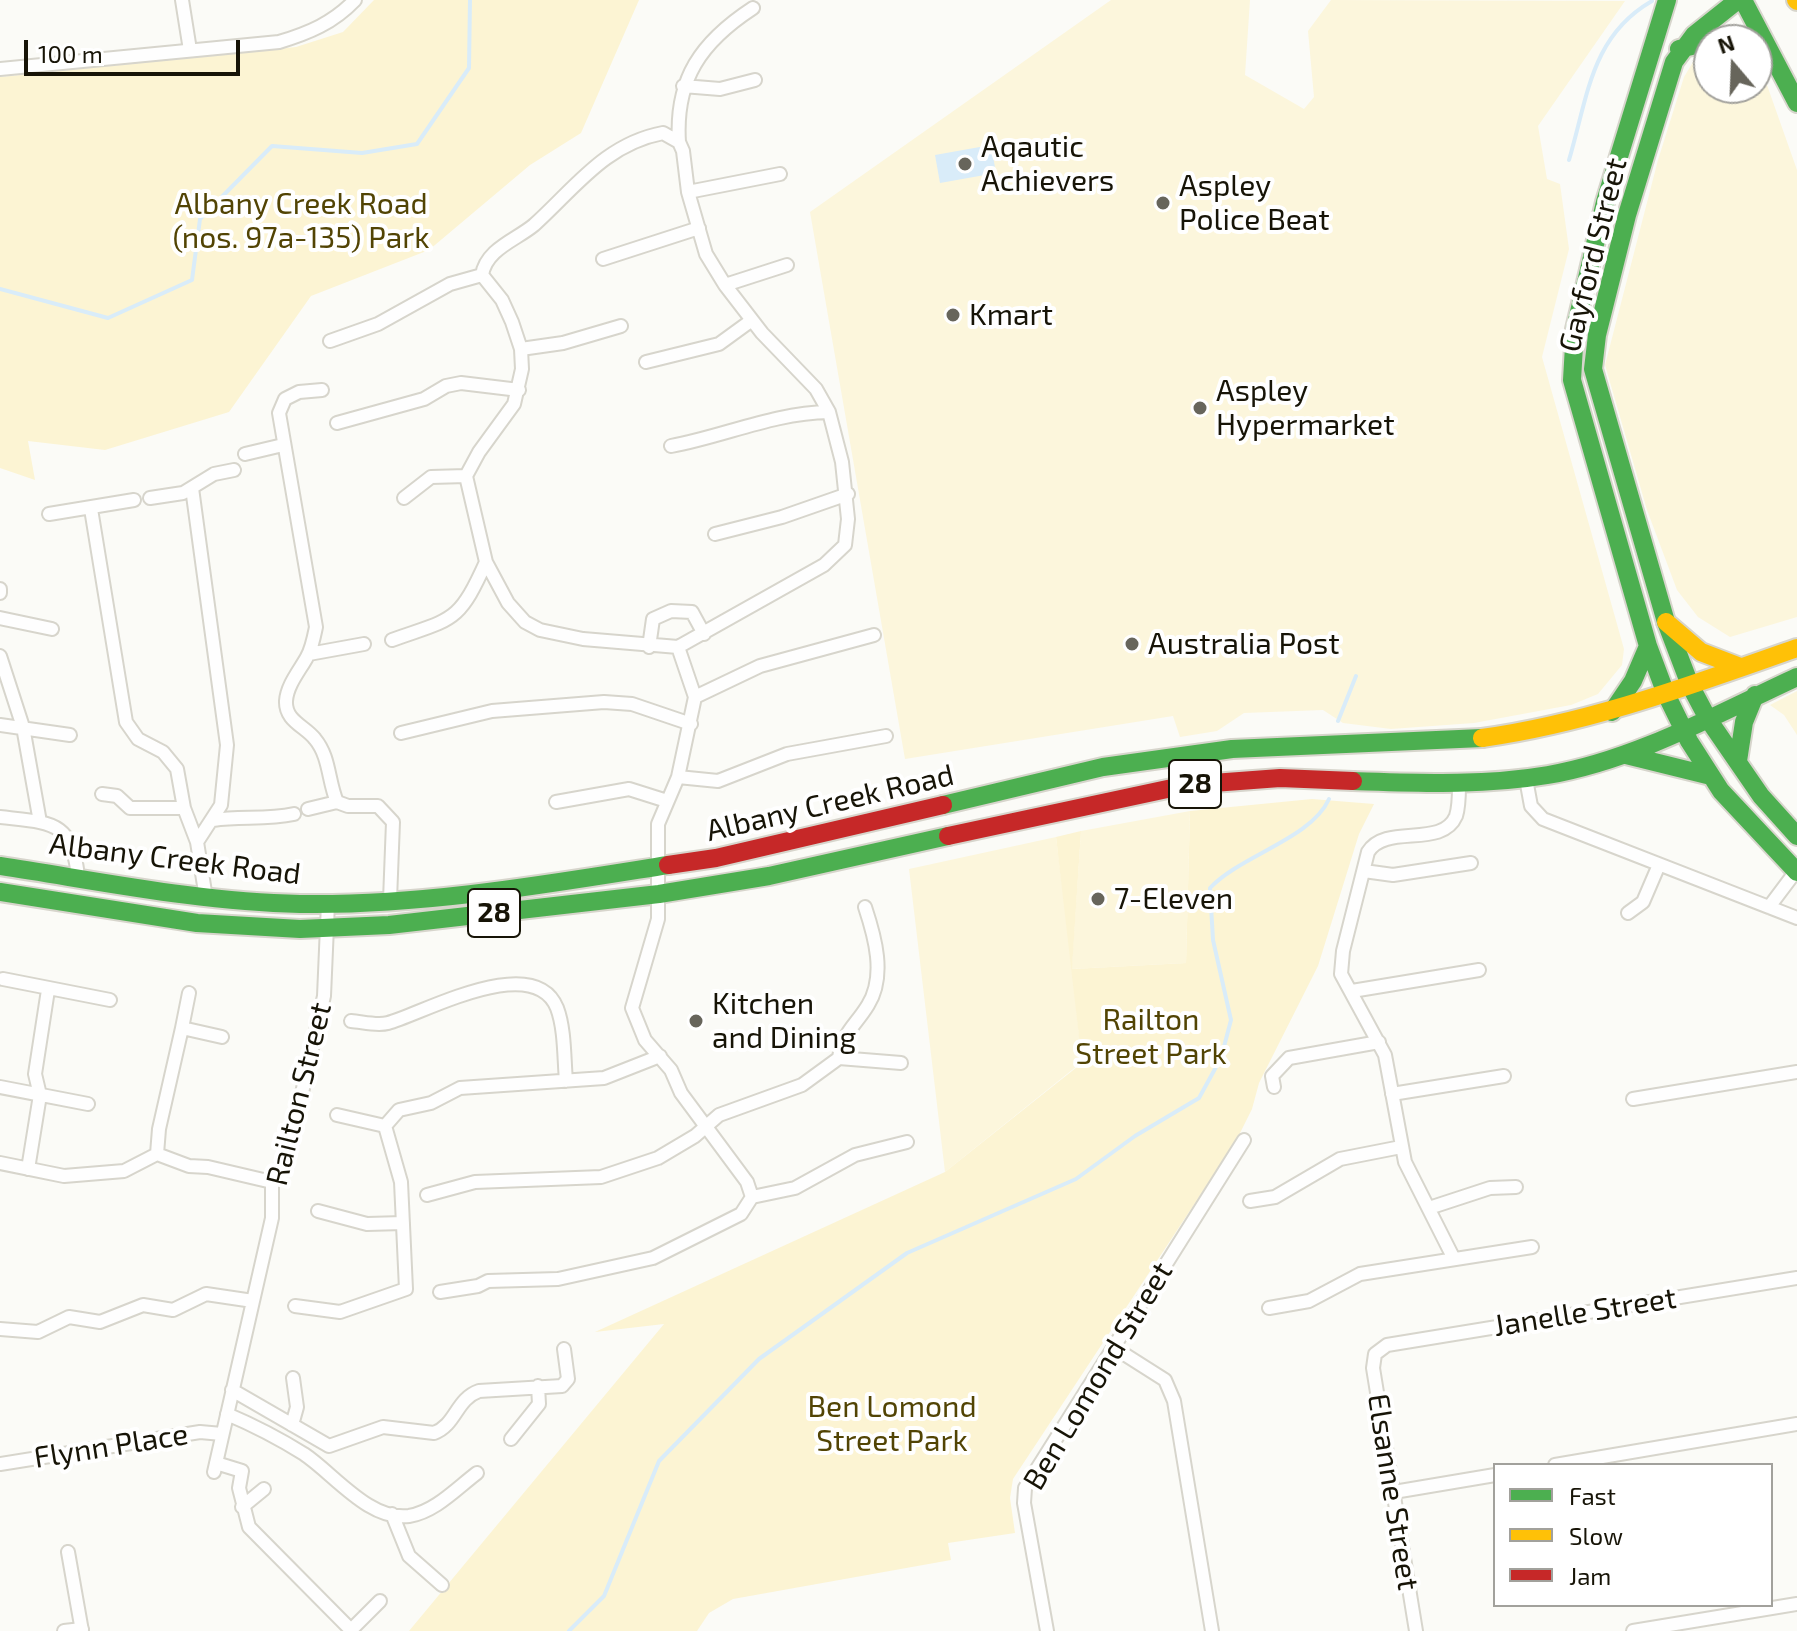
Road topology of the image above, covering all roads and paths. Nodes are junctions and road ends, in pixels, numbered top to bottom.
1 (182, 0) edge
2 (355, 0) edge
3 (1667, 0) edge
4 (1740, 0) edge
5 (753, 8) dead end
6 (1750, 24) edge
7 (1693, 46) edge
8 (1679, 49) junction
9 (190, 50) junction
10 (1773, 65) edge
11 (0, 69) edge
12 (755, 80) dead end
13 (683, 86) junction
14 (1797, 103) edge
15 (679, 142) junction
16 (780, 174) dead end
17 (688, 192) junction
18 (699, 228) junction
19 (603, 259) dead end
20 (787, 265) dead end
21 (482, 275) junction
22 (725, 285) junction
23 (752, 320) junction
24 (621, 326) dead end
25 (330, 341) dead end
26 (521, 349) junction
27 (646, 362) dead end
28 (322, 390) dead end
29 (519, 390) junction
30 (829, 412) junction
31 (337, 423) dead end
32 (283, 445) junction
33 (671, 446) dead end
34 (245, 454) dead end
35 (234, 470) dead end
36 (466, 476) junction
37 (192, 488) junction
38 (848, 494) junction
39 (150, 498) dead end
40 (404, 498) dead end
41 (134, 500) dead end
42 (91, 509) junction
43 (49, 514) dead end
44 (715, 534) dead end
45 (486, 562) junction
46 (0, 618) edge
47 (1666, 622) junction
48 (52, 629) dead end
49 (704, 634) junction
50 (874, 635) dead end
51 (392, 640) dead end
52 (364, 644) dead end
53 (1648, 646) junction
54 (649, 647) junction
55 (678, 647) junction
56 (1797, 648) edge
57 (309, 654) junction
58 (0, 656) edge
59 (1740, 667) junction
60 (1797, 677) edge
61 (1690, 685) junction
62 (1666, 694) junction
63 (1755, 695) junction
64 (695, 697) junction
65 (1612, 712) junction
66 (1708, 719) junction
67 (691, 724) junction
68 (0, 725) edge
69 (23, 727) junction
70 (1684, 731) junction
71 (401, 733) dead end
72 (70, 735) dead end
73 (886, 736) dead end
74 (1626, 755) junction
75 (1738, 761) junction
76 (1711, 776) junction
77 (678, 777) junction
78 (1526, 779) junction
79 (1459, 785) junction
80 (102, 794) dead end
81 (667, 801) junction
82 (337, 802) junction
83 (556, 802) dead end
84 (184, 808) junction
85 (308, 809) dead end
86 (294, 814) dead end
87 (0, 817) edge
88 (213, 820) junction
89 (40, 822) junction
90 (1797, 836) edge
91 (197, 842) junction
92 (1471, 863) dead end
93 (0, 866) edge
94 (1658, 867) junction
95 (660, 869) junction
96 (1364, 871) junction
97 (1796, 872) edge
98 (78, 878) junction
99 (0, 892) edge
100 (659, 894) junction
101 (206, 898) junction
102 (390, 900) junction
103 (328, 903) junction
104 (865, 907) dead end
105 (1769, 907) junction
106 (1628, 913) dead end
107 (1797, 918) edge
108 (328, 929) junction
109 (1479, 970) dead end
110 (3, 979) dead end
111 (48, 990) junction
112 (1352, 991) junction
113 (189, 993) dead end
114 (110, 1000) dead end
115 (351, 1021) dead end
116 (182, 1028) junction
117 (222, 1037) dead end
118 (1379, 1042) junction
119 (660, 1056) junction
120 (839, 1058) junction
121 (901, 1063) dead end
122 (1797, 1072) edge
123 (1504, 1076) dead end
124 (566, 1081) junction
125 (0, 1087) edge
126 (1274, 1087) dead end
127 (1392, 1094) junction
128 (40, 1095) junction
129 (1633, 1099) dead end
130 (88, 1104) dead end
131 (337, 1115) dead end
132 (706, 1124) junction
133 (385, 1126) junction
134 (1244, 1140) dead end
135 (907, 1142) dead end
136 (1401, 1147) junction
137 (157, 1154) junction
138 (0, 1163) edge
139 (28, 1169) junction
140 (272, 1182) junction
141 (1516, 1187) dead end
142 (427, 1195) dead end
143 (752, 1197) junction
144 (1250, 1201) dead end
145 (1429, 1208) junction
146 (318, 1211) dead end
147 (403, 1223) junction
148 (1532, 1247) dead end
149 (1454, 1259) junction
150 (1797, 1278) edge
151 (440, 1292) dead end
152 (253, 1301) junction
153 (295, 1306) dead end
154 (1269, 1308) dead end
155 (0, 1329) edge
156 (1113, 1347) junction
157 (564, 1349) dead end
158 (1375, 1354) joint
159 (293, 1378) dead end
160 (538, 1386) junction
161 (232, 1390) junction
162 (227, 1414) junction
163 (1797, 1424) edge
164 (292, 1425) junction
165 (222, 1434) junction
166 (511, 1439) dead end
167 (1567, 1463) edge
168 (0, 1464) edge
169 (477, 1473) dead end
170 (1493, 1475) edge
171 (264, 1489) dead end
172 (1394, 1492) junction
173 (242, 1507) junction
174 (392, 1514) junction
175 (68, 1552) dead end
176 (442, 1585) dead end
177 (380, 1601) dead end
178 (1797, 1604) edge
179 (82, 1630) edge
180 (350, 1630) edge
181 (64, 1631) edge
182 (1047, 1631) edge
183 (1212, 1631) edge
184 (1416, 1631) edge
185 (1633, 1631) edge

1 - 9 street
2 - 9 street
3 - 53 main road, Gayford Street
4 - 6 main road
4 - 8 main road, Gayford Street
5 - 13 street
7 - 8 main road
8 - 47 main road, Gayford Street
9 - 11 street
10 - 14 main road
12 - 13 street
13 - 15 street
15 - 17 street
15 - 21 street
16 - 17 street
17 - 18 street
18 - 19 street
18 - 22 street
20 - 22 street
21 - 25 street
21 - 26 street
22 - 23 street
23 - 27 street
23 - 30 street
24 - 26 street
26 - 29 street
28 - 32 street
29 - 31 street
29 - 36 street
30 - 33 street
30 - 38 street
32 - 34 street
32 - 57 street
35 - 37 street
36 - 40 street
36 - 45 street
37 - 39 street
37 - 88 street
38 - 44 street
38 - 49 street
41 - 42 street
42 - 43 street
42 - 84 street
45 - 51 street
45 - 54 street
46 - 48 street
47 - 59 main road
47 - 61 main road, Gayford Street
49 - 54 street
49 - 55 street
50 - 64 street
52 - 57 street
53 - 62 main road, Gayford Street
53 - 65 main road
54 - 55 street
55 - 64 street
56 - 59 main road, 28
57 - 82 street
58 - 69 street
59 - 61 main road, 28
60 - 63 main road, 28
61 - 62 main road, 28
61 - 66 main road, Gayford Street
62 - 65 main road, Albany Creek Road / 28
62 - 70 main road, Gayford Street
63 - 66 main road, 28
63 - 75 main road
64 - 67 street
65 - 95 main road, Albany Creek Road / 28
66 - 70 main road, 28
66 - 75 main road, Gayford Street
67 - 71 street
67 - 77 street
68 - 69 street
69 - 72 street
69 - 89 street
70 - 74 main road, Albany Creek Road / 28
70 - 76 main road, Gayford Street
73 - 77 street
74 - 76 main road
74 - 78 main road, Albany Creek Road / 28
75 - 90 main road, Gayford Street
76 - 97 main road, Gayford Street
77 - 81 street
78 - 79 main road, Albany Creek Road / 28
78 - 94 street
79 - 96 street
79 - 100 main road, Albany Creek Road / 28
80 - 84 street
81 - 83 street
81 - 95 street
82 - 85 street
82 - 102 street
84 - 91 street
86 - 88 street
87 - 89 street
88 - 91 street
89 - 98 street
91 - 101 street
92 - 96 street
93 - 98 main road, Albany Creek Road / 28
94 - 105 street
94 - 106 street
95 - 100 street
95 - 102 main road, Albany Creek Road / 28
96 - 112 street
97 - 105 street
98 - 101 main road, Albany Creek Road / 28
99 - 108 main road, Albany Creek Road / 28
100 - 108 main road, Albany Creek Road / 28
100 - 119 street
101 - 103 main road, Albany Creek Road / 28
102 - 103 main road, Albany Creek Road / 28
103 - 108 street, Railton Street
104 - 120 street
105 - 107 street
108 - 140 street, Railton Street
109 - 112 street
110 - 111 street
111 - 114 street
111 - 128 street
112 - 118 street
113 - 116 street
115 - 124 street
116 - 117 street
116 - 137 street
118 - 126 street
118 - 127 street
119 - 124 street
119 - 132 street
120 - 121 street
120 - 132 street
122 - 129 street
123 - 127 street
124 - 133 street
125 - 128 street
127 - 136 street
128 - 130 street
128 - 139 street
131 - 133 street
132 - 142 street
132 - 143 street
133 - 147 street
134 - 156 street, Ben Lomond Street
135 - 143 street
136 - 144 street
136 - 145 street
137 - 139 street
137 - 140 street
138 - 139 street
140 - 152 street, Railton Street
141 - 145 street
143 - 151 street
145 - 149 street
146 - 147 street
147 - 153 street
148 - 149 street
149 - 154 street
150 - 158 street, Janelle Street
152 - 155 street
152 - 161 street, Railton Street
156 - 182 street, Ben Lomond Street
156 - 183 street
157 - 160 street
158 - 172 street, Elsanne Street
159 - 164 street
160 - 164 street
160 - 166 street
161 - 162 street, Railton Street
161 - 164 street
162 - 165 street, Railton Street
162 - 174 street
163 - 167 street
165 - 168 street, Flynn Place
165 - 173 street, Railton Street
169 - 174 street
170 - 172 street
171 - 173 street
172 - 184 street, Elsanne Street
173 - 180 street
174 - 176 street
175 - 179 street
177 - 180 street
178 - 185 street
179 - 181 street

